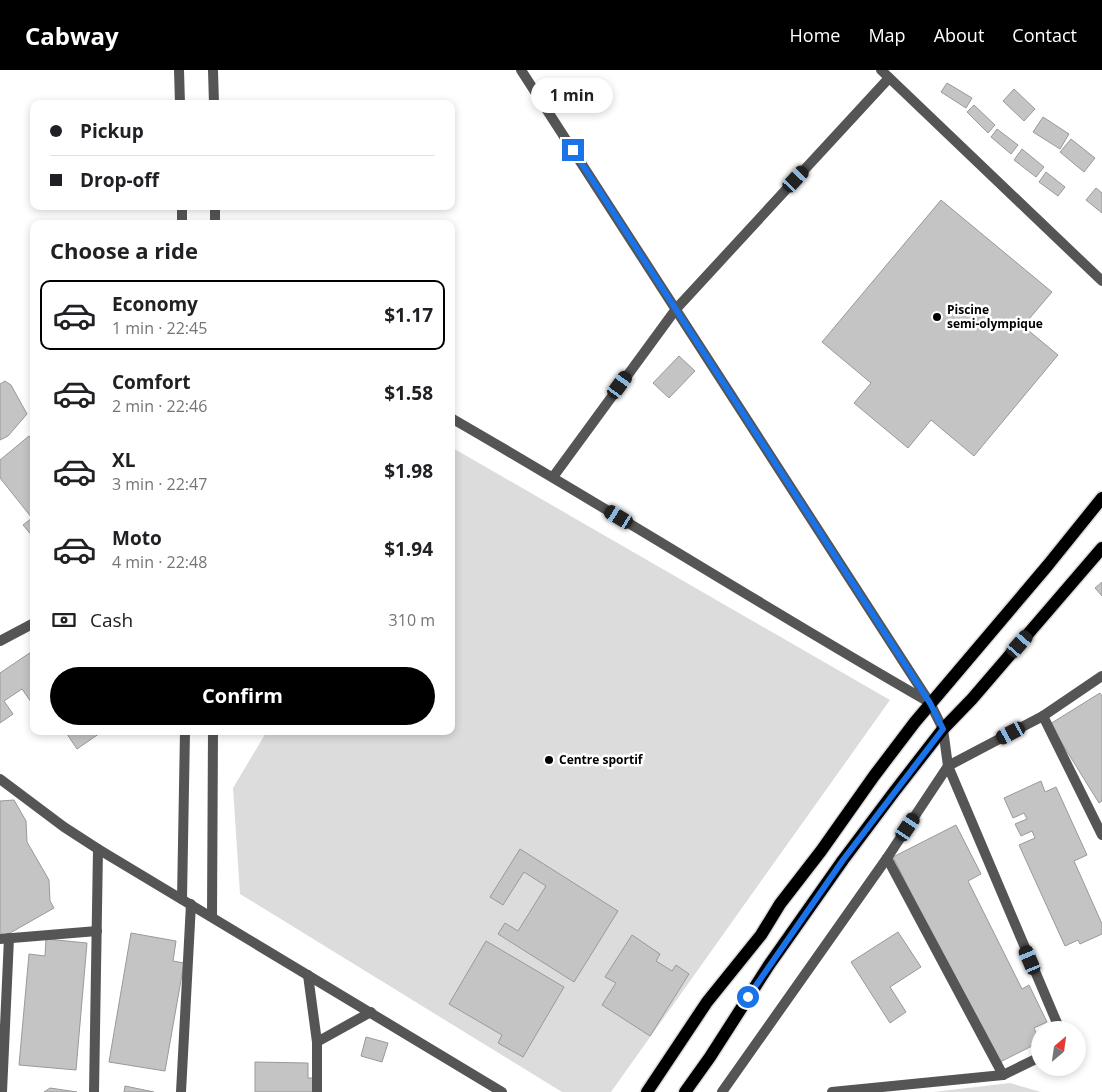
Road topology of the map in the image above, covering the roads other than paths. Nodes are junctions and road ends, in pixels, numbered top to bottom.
1 (179, 70) edge
2 (213, 70) edge
3 (521, 70) edge
4 (881, 70) edge
5 (889, 78) junction
6 (180, 100) edge
7 (214, 100) edge
8 (1102, 281) edge
9 (676, 309) junction
10 (455, 420) edge
11 (553, 477) junction
12 (1102, 498) edge
13 (1102, 548) edge
14 (30, 625) edge
15 (0, 641) edge
16 (1102, 676) edge
17 (930, 703) junction
18 (1043, 716) junction
19 (943, 729) junction
20 (185, 735) edge
21 (213, 735) edge
22 (948, 766) junction
23 (0, 779) edge
24 (1102, 835) edge
25 (98, 849) junction
26 (887, 858) junction
27 (186, 901) junction
28 (212, 917) junction
29 (97, 931) junction
30 (5, 939) edge
31 (308, 975) junction
32 (370, 1012) junction
33 (1056, 1021) edge
34 (317, 1042) junction
35 (1031, 1061) edge
36 (1003, 1075) junction
37 (2, 1092) edge
38 (94, 1092) edge
39 (181, 1092) edge
40 (317, 1092) edge
41 (502, 1092) edge
42 (647, 1092) edge
43 (685, 1092) edge
44 (722, 1092) edge
45 (832, 1092) edge

1 - 6 street
2 - 7 street
3 - 9 street
4 - 5 street
5 - 8 street
5 - 9 street
9 - 11 street
9 - 17 street
10 - 11 street
11 - 17 street
12 - 17 main road
13 - 19 main road
14 - 15 street
16 - 18 street
17 - 19 street
17 - 42 main road
18 - 22 street
18 - 24 street
19 - 22 street
19 - 43 main road
20 - 27 street
21 - 28 street
22 - 26 street
22 - 33 street
23 - 25 street
25 - 27 street
25 - 29 street
26 - 36 street
26 - 44 street
27 - 28 street
27 - 39 street
28 - 31 street
29 - 30 street
29 - 38 street
30 - 37 street
31 - 32 street
31 - 34 street
32 - 34 street
32 - 41 street
34 - 40 street
35 - 36 street
36 - 45 street

